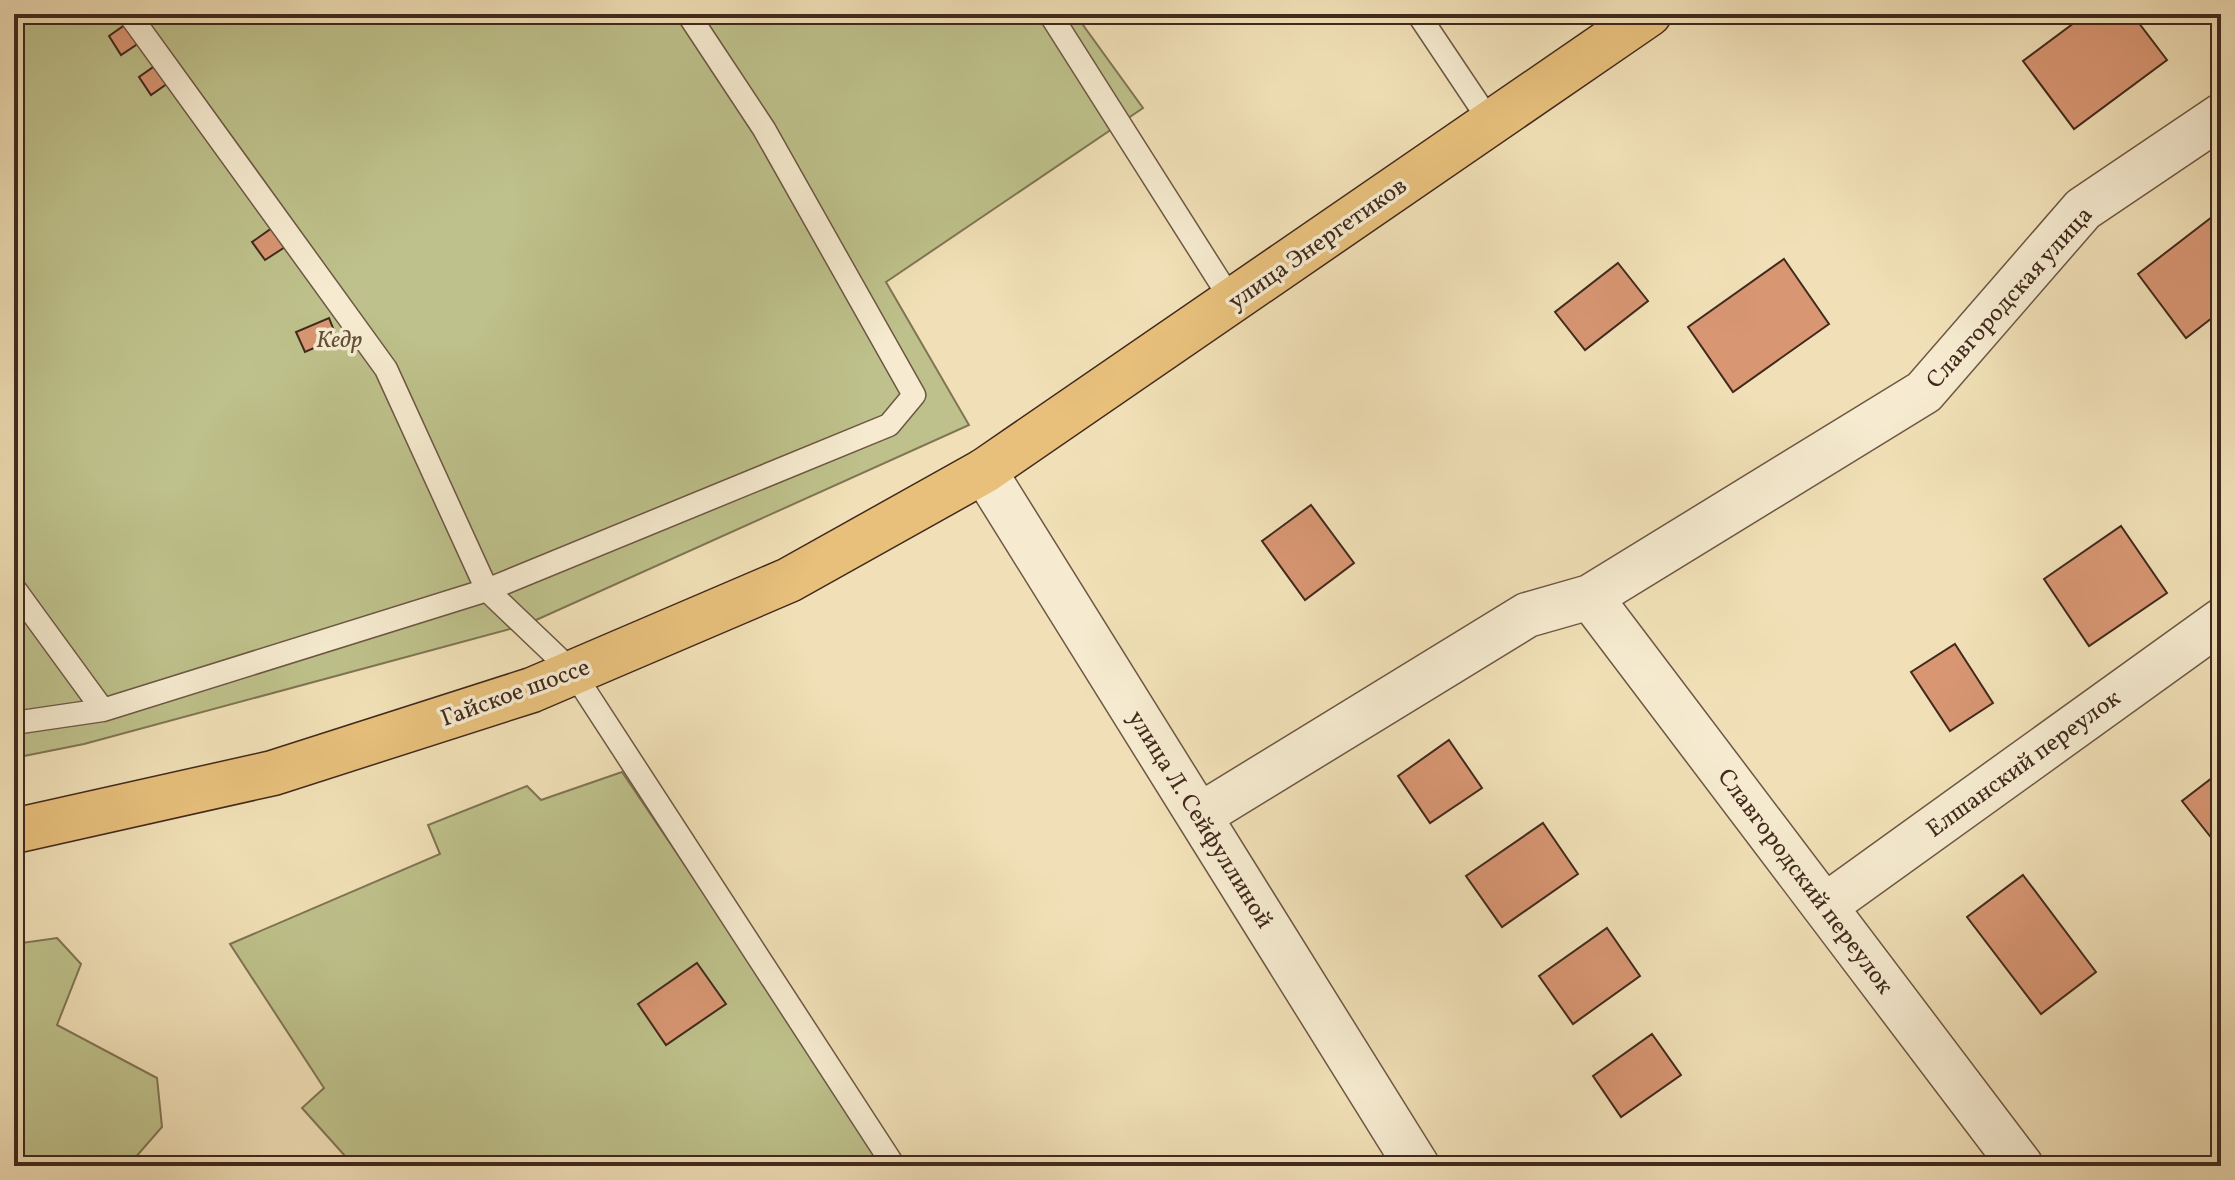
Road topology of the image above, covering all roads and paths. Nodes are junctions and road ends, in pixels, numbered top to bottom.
1 (129, 14) edge
2 (688, 14) edge
3 (1050, 14) edge
4 (1418, 14) edge
5 (1649, 14) edge
6 (2221, 116) edge
7 (1491, 123) junction
8 (1232, 301) junction
9 (984, 471) junction
10 (14, 588) edge
11 (487, 590) junction
12 (1590, 597) junction
13 (2221, 621) edge
14 (573, 672) junction
15 (103, 710) junction
16 (14, 723) edge
17 (1199, 816) junction
18 (14, 831) edge
19 (1825, 906) junction
20 (894, 1166) edge
21 (1417, 1166) edge
22 (2021, 1166) edge

1 - 11 lane
2 - 11 lane
3 - 8 lane
4 - 7 lane
5 - 7 main road, улица Энергетиков
6 - 12 street, Славгородская улица
7 - 8 main road, улица Энергетиков
8 - 9 main road, улица Энергетиков
9 - 14 main road, Гайское шоссе
9 - 17 street, улица Л. Сейфуллиной
10 - 15 lane
11 - 14 lane
11 - 15 lane
12 - 17 street, Славгородская улица
12 - 19 street, Славгородский переулок
13 - 19 street, Елшанский переулок
14 - 18 main road, Гайское шоссе
14 - 20 lane
15 - 16 lane
17 - 21 street, улица Л. Сейфуллиной
19 - 22 street, Славгородский переулок

